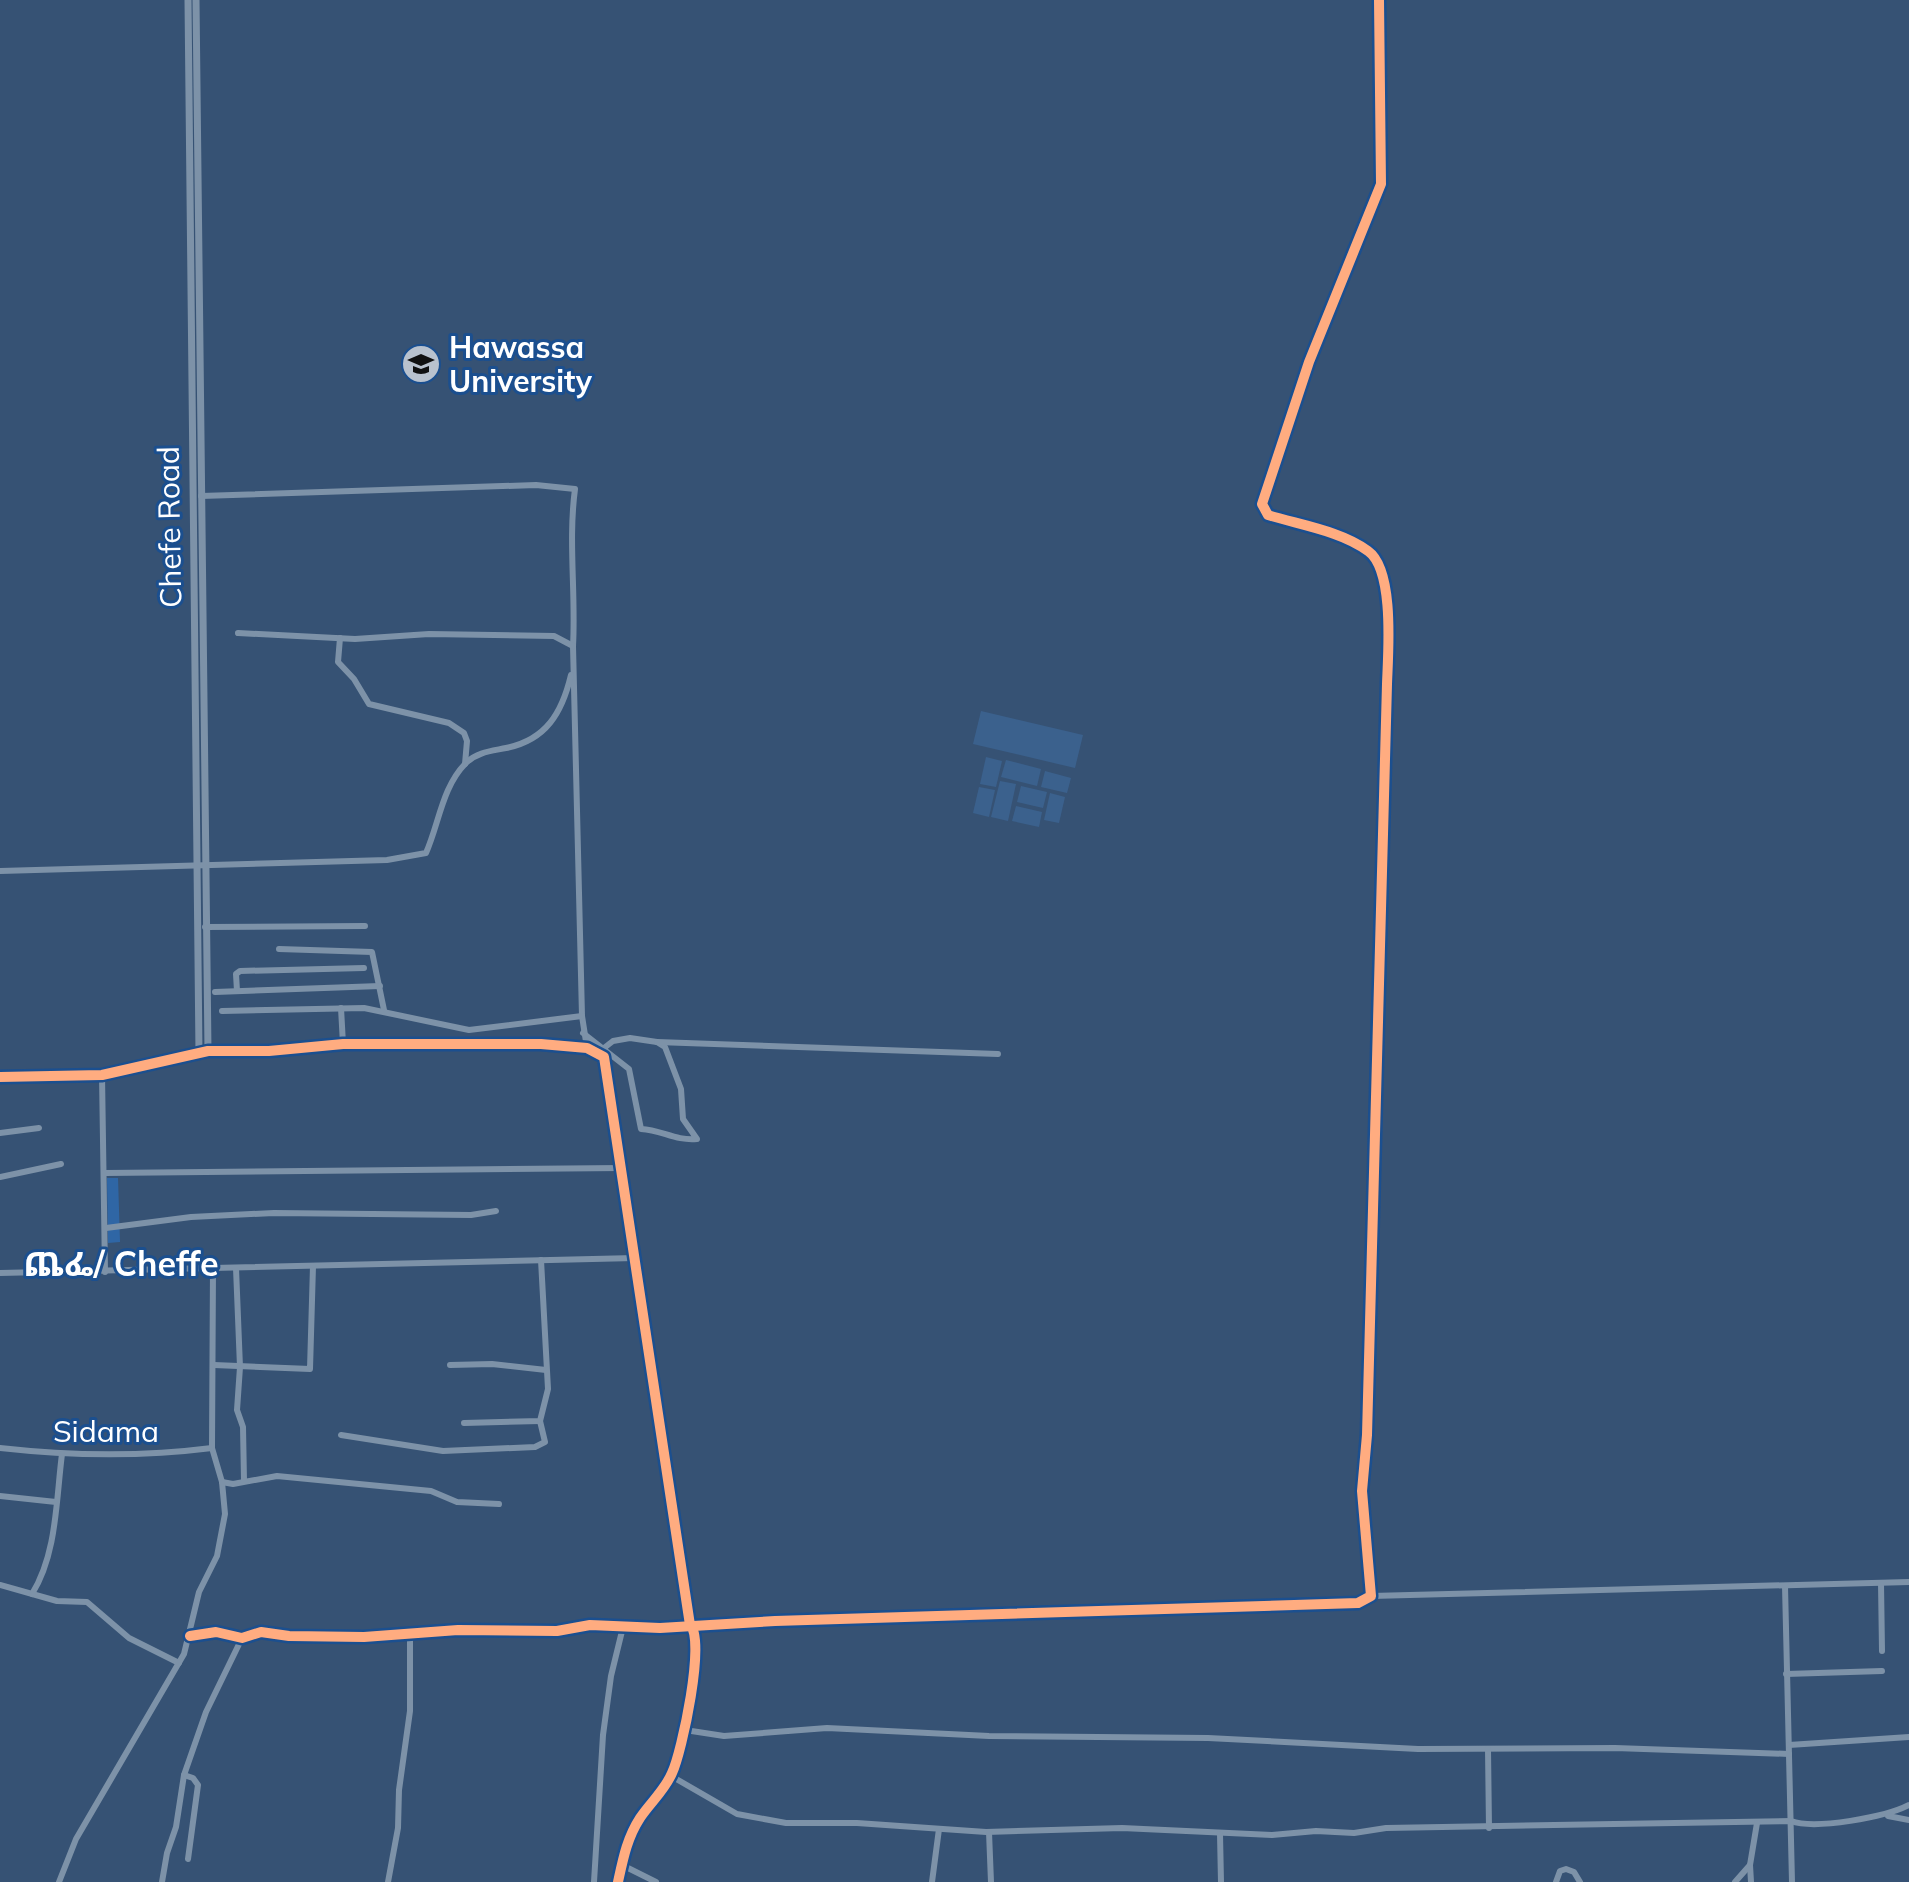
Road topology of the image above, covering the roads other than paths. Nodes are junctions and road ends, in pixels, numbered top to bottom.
1 (188, 0) edge
2 (196, 0) edge
3 (1379, 0) edge
4 (201, 496) junction
5 (238, 633) dead end
6 (340, 638) junction
7 (573, 646) junction
8 (573, 663) junction
9 (465, 764) junction
10 (196, 866) junction
11 (206, 866) junction
12 (0, 871) edge
13 (365, 926) dead end
14 (202, 927) junction
15 (279, 949) dead end
16 (364, 968) dead end
17 (380, 986) junction
18 (237, 991) junction
19 (215, 992) dead end
20 (341, 1008) junction
21 (384, 1010) junction
22 (222, 1011) dead end
23 (582, 1016) junction
24 (583, 1033) junction
25 (657, 1042) junction
26 (343, 1044) junction
27 (587, 1048) junction
28 (604, 1048) junction
29 (208, 1051) junction
30 (199, 1054) junction
31 (998, 1054) dead end
32 (102, 1075) junction
33 (0, 1077) edge
34 (39, 1128) dead end
35 (0, 1133) edge
36 (61, 1164) dead end
37 (622, 1168) junction
38 (105, 1173) junction
39 (0, 1177) edge
40 (496, 1211) dead end
41 (106, 1228) junction
42 (635, 1258) junction
43 (541, 1260) junction
44 (313, 1266) junction
45 (213, 1268) junction
46 (236, 1268) junction
47 (105, 1272) junction
48 (0, 1273) edge
49 (214, 1365) junction
50 (450, 1365) dead end
51 (240, 1367) junction
52 (546, 1370) junction
53 (540, 1421) junction
54 (464, 1423) dead end
55 (341, 1435) dead end
56 (0, 1448) edge
57 (212, 1448) junction
58 (62, 1454) junction
59 (244, 1481) junction
60 (222, 1482) junction
61 (0, 1496) edge
62 (56, 1502) junction
63 (499, 1504) dead end
64 (1909, 1582) edge
65 (1881, 1583) junction
66 (0, 1585) edge
67 (1785, 1586) junction
68 (32, 1594) junction
69 (1371, 1596) junction
70 (690, 1625) junction
71 (623, 1627) junction
72 (410, 1635) junction
73 (190, 1636) junction
74 (242, 1638) junction
75 (1882, 1651) dead end
76 (179, 1663) junction
77 (1882, 1671) dead end
78 (1786, 1674) junction
79 (685, 1730) junction
80 (1909, 1737) edge
81 (1789, 1745) junction
82 (1488, 1749) junction
83 (1789, 1754) junction
84 (184, 1775) junction
85 (671, 1776) junction
86 (1909, 1805) edge
87 (1888, 1816) junction
88 (1909, 1820) edge
89 (1791, 1821) junction
90 (1757, 1823) junction
91 (1489, 1828) junction
92 (939, 1829) junction
93 (989, 1832) junction
94 (1220, 1834) junction
95 (188, 1859) dead end
96 (622, 1865) junction
97 (1750, 1865) junction
98 (59, 1882) edge
99 (162, 1882) edge
100 (388, 1882) edge
101 (594, 1882) edge
102 (618, 1882) edge
103 (656, 1882) edge
104 (932, 1882) edge
105 (991, 1882) edge
106 (1221, 1882) edge
107 (1556, 1882) edge
108 (1580, 1882) edge
109 (1735, 1882) edge
110 (1751, 1882) edge
111 (1792, 1882) edge

1 - 10 street, Chefe Road
2 - 4 street, Chefe Road
3 - 69 street
4 - 7 street
4 - 11 street, Chefe Road
5 - 6 street
6 - 7 street
6 - 9 street
7 - 8 street
8 - 9 street
8 - 23 street
9 - 11 street
10 - 11 street
10 - 12 street
10 - 14 street, Chefe Road
11 - 14 street, Chefe Road
13 - 14 street
14 - 29 street, Chefe Road
14 - 30 street, Chefe Road
15 - 17 street
16 - 18 street
17 - 18 street
17 - 21 street
18 - 19 street
20 - 21 street
20 - 22 street
20 - 26 street
21 - 23 street
23 - 24 street
24 - 27 street
24 - 28 street
25 - 28 street
25 - 28 street
25 - 31 street
26 - 27 street
26 - 29 street
27 - 37 street
29 - 30 street
30 - 32 street
32 - 33 street
32 - 38 street
34 - 35 street
36 - 39 street
37 - 38 street
37 - 42 street
38 - 41 street
40 - 41 street
41 - 47 street
42 - 43 street
42 - 70 street
43 - 44 street
43 - 52 street
44 - 46 street
44 - 51 street
45 - 46 street
45 - 47 street
45 - 49 street
46 - 51 street
47 - 48 street
49 - 51 street
49 - 57 street
50 - 52 street
51 - 59 street
52 - 53 street
53 - 54 street
53 - 55 street
56 - 58 street, Sidama
57 - 58 street, Sidama
57 - 60 street
58 - 62 street
59 - 60 street
59 - 63 street
60 - 73 street
61 - 62 street
62 - 68 street
64 - 65 street
65 - 67 street
65 - 75 street
66 - 68 street
67 - 69 street
67 - 78 street
68 - 76 street
69 - 70 street
70 - 71 street
70 - 79 street
71 - 72 street
71 - 101 street
72 - 74 street
72 - 100 street
73 - 74 street
73 - 76 street
74 - 84 street
76 - 98 street
77 - 78 street
78 - 81 street
79 - 82 street
79 - 85 street
80 - 81 street
81 - 83 street
82 - 83 street
82 - 91 street
83 - 89 street
84 - 95 street
84 - 99 street
85 - 92 street
85 - 96 street
86 - 87 street
87 - 88 street
87 - 89 street
89 - 90 street
89 - 111 street
90 - 91 street
90 - 97 street
91 - 94 street
92 - 93 street
92 - 104 street
93 - 94 street
93 - 105 street
94 - 106 street
96 - 102 street
96 - 103 street
97 - 109 street
97 - 110 street
107 - 108 street

